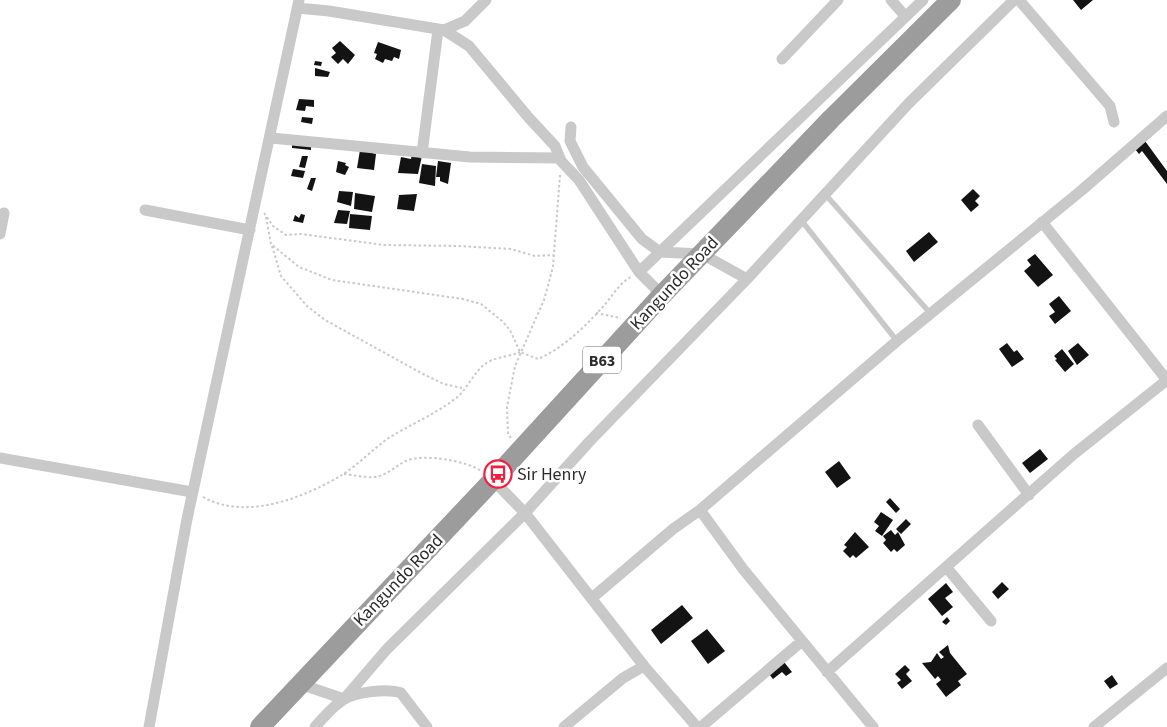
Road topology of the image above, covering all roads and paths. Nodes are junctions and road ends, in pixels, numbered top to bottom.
1 (486, 0) edge
2 (838, 0) edge
3 (891, 0) edge
4 (922, 0) edge
5 (951, 0) edge
6 (1014, 0) edge
7 (1019, 0) edge
8 (298, 4) edge
9 (904, 16) junction
10 (441, 30) junction
11 (782, 59) dead end
12 (1167, 116) edge
13 (1114, 122) dead end
14 (571, 127) dead end
15 (270, 138) junction
16 (422, 154) junction
17 (560, 159) junction
18 (825, 194) junction
19 (145, 210) dead end
20 (263, 211) dead end
21 (4, 213) dead end
22 (266, 217) junction
23 (800, 220) junction
24 (1042, 222) junction
25 (250, 230) junction
26 (0, 234) edge
27 (271, 244) junction
28 (660, 252) junction
29 (702, 254) junction
30 (554, 255) junction
31 (639, 272) junction
32 (747, 278) junction
33 (662, 295) junction
34 (596, 313) junction
35 (930, 313) junction
36 (637, 322) junction
37 (896, 341) junction
38 (520, 352) junction
39 (1167, 380) edge
40 (464, 388) junction
41 (978, 425) dead end
42 (520, 451) junction
43 (0, 458) edge
44 (344, 474) junction
45 (493, 480) junction
46 (192, 492) junction
47 (1029, 495) junction
48 (207, 499) dead end
49 (700, 510) junction
50 (525, 513) junction
51 (947, 568) junction
52 (592, 598) junction
53 (991, 620) dead end
54 (802, 641) junction
55 (644, 666) junction
56 (1167, 668) edge
57 (827, 672) junction
58 (300, 684) junction
59 (344, 699) junction
60 (317, 726) edge
61 (149, 727) edge
62 (260, 727) edge
63 (427, 727) edge
64 (564, 727) edge
65 (697, 727) edge
66 (701, 727) edge
67 (872, 727) edge
68 (1094, 727) edge

1 - 10 street
2 - 11 street
3 - 9 street
4 - 9 street
5 - 29 highway, Kangundo Road / B63
6 - 18 street
7 - 13 street
8 - 10 street
8 - 15 street
9 - 28 street
10 - 16 street
10 - 17 street
12 - 24 street
14 - 28 street
15 - 16 street
15 - 25 street
16 - 17 street
17 - 30 path
17 - 31 street
18 - 23 street
18 - 35 lane
19 - 25 street
20 - 22 path
21 - 26 street
22 - 27 path
22 - 30 path
23 - 32 street
23 - 37 lane
24 - 35 street
24 - 39 street
25 - 46 street
27 - 38 path
27 - 40 path
28 - 29 street
28 - 31 street
29 - 32 street
29 - 33 highway, Kangundo Road / B63
30 - 38 path
31 - 33 street
31 - 34 path
32 - 50 street
33 - 36 highway, Kangundo Road / B63
34 - 36 path
34 - 38 path
35 - 37 street
36 - 42 highway, Kangundo Road / B63
37 - 49 street
38 - 40 path
38 - 42 path
39 - 47 street
40 - 44 path
41 - 47 street
42 - 45 highway, Kangundo Road / B63
43 - 46 street
44 - 45 path
44 - 48 path
45 - 50 street
45 - 58 highway, Kangundo Road / B63
46 - 61 street
47 - 51 street
49 - 52 street
49 - 54 street
50 - 52 street
50 - 59 street
51 - 53 street
51 - 57 street
52 - 55 street
54 - 57 street
54 - 66 street
55 - 64 street
55 - 65 street
56 - 68 street
57 - 67 street
58 - 59 street
58 - 62 highway, Kangundo Road / B63
59 - 60 street
59 - 63 street

